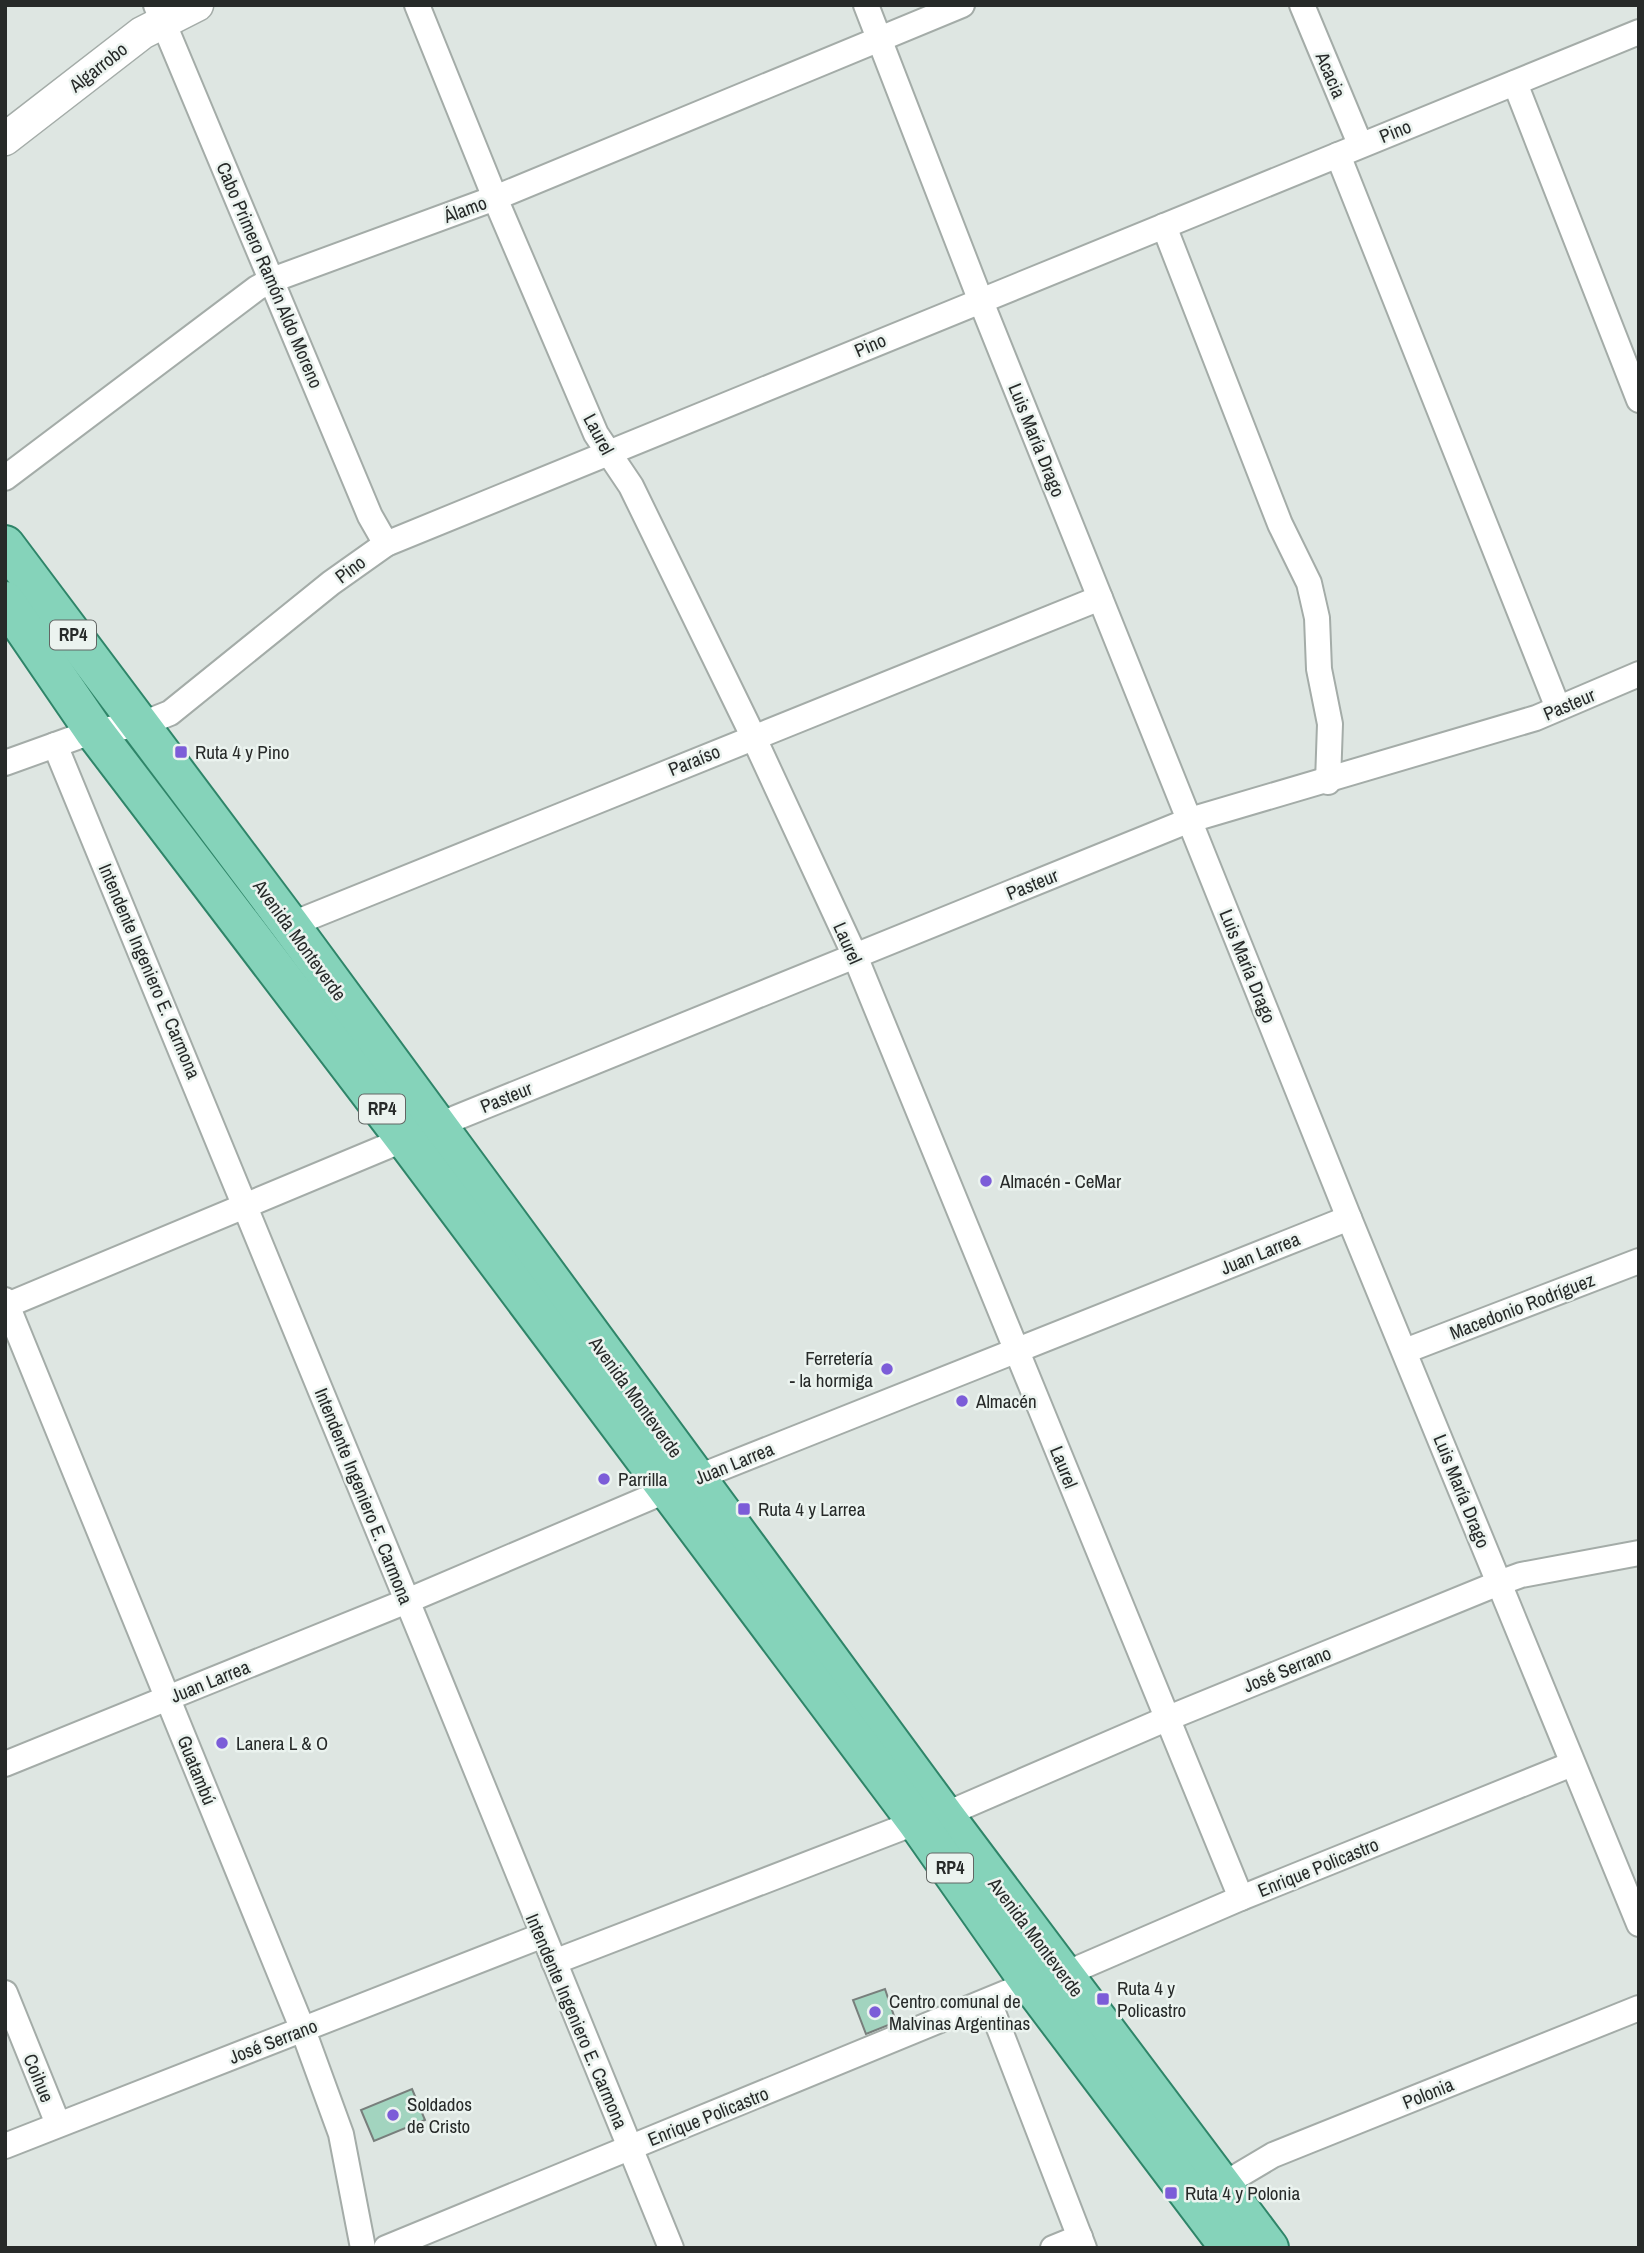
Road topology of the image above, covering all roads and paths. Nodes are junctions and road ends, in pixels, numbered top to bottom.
1 (197, 5) edge
2 (417, 5) edge
3 (866, 5) edge
4 (962, 5) edge
5 (1302, 5) edge
6 (160, 13) edge
7 (1639, 32) edge
8 (880, 39) junction
9 (1515, 83) junction
10 (5, 139) edge
11 (1349, 150) junction
12 (495, 198) junction
13 (1164, 226) junction
14 (272, 280) junction
15 (980, 299) junction
16 (1639, 400) edge
17 (608, 454) junction
18 (5, 478) edge
19 (386, 544) junction
20 (5, 545) edge
21 (1100, 598) junction
22 (5, 601) edge
23 (1639, 674) edge
24 (1558, 708) junction
25 (140, 725) junction
26 (94, 730) junction
27 (753, 736) junction
28 (55, 745) junction
29 (5, 763) edge
30 (1328, 782) junction
31 (1190, 820) junction
32 (290, 925) junction
33 (855, 956) junction
34 (420, 1133) junction
35 (247, 1203) junction
36 (1349, 1218) junction
37 (1639, 1261) edge
38 (6, 1304) edge
39 (1017, 1350) junction
40 (1405, 1351) junction
41 (682, 1484) junction
42 (1639, 1553) edge
43 (1499, 1583) junction
44 (407, 1601) junction
45 (167, 1698) junction
46 (1166, 1719) junction
47 (5, 1764) edge
48 (1572, 1764) junction
49 (930, 1818) junction
50 (1241, 1898) junction
51 (1639, 1924) edge
52 (541, 1936) junction
53 (554, 1962) junction
54 (1047, 1979) junction
55 (5, 1993) edge
56 (989, 2002) junction
57 (1639, 2008) edge
58 (303, 2030) junction
59 (58, 2124) junction
60 (5, 2146) edge
61 (630, 2148) junction
62 (1209, 2193) junction
63 (1082, 2242) edge
64 (363, 2248) edge
65 (386, 2248) edge
66 (671, 2248) edge
67 (1053, 2248) edge
68 (1230, 2248) edge
69 (1269, 2248) edge

1 - 6 street, Algarrobo
2 - 12 street, Laurel
3 - 8 street, Luis María Drago
4 - 8 street, Álamo
5 - 11 street, Acacia
6 - 10 street, Algarrobo
6 - 14 street, Cabo Primero Ramón Aldo Moreno
7 - 9 street, Pino
8 - 12 street, Álamo
8 - 15 street, Luis María Drago
9 - 11 street, Pino
9 - 16 street
11 - 13 street, Pino
11 - 24 street, Acacia
12 - 14 street, Álamo
12 - 17 street, Laurel
13 - 15 street, Pino
13 - 30 street
14 - 18 street, Álamo
14 - 19 street, Cabo Primero Ramón Aldo Moreno
15 - 17 street, Pino
15 - 21 street, Luis María Drago
17 - 19 street, Pino
17 - 27 street, Laurel
19 - 25 street, Pino
20 - 25 main road, Avenida Monteverde / RP4
21 - 27 street, Paraíso
21 - 31 street, Luis María Drago
22 - 26 main road, Avenida Monteverde / RP4
23 - 24 street, Pasteur
24 - 30 street, Pasteur
25 - 26 street, Pino
25 - 32 main road, Avenida Monteverde / RP4
26 - 28 street
26 - 34 main road, Avenida Monteverde / RP4
27 - 32 street, Paraíso
27 - 33 street, Laurel
28 - 29 street
28 - 35 street, Intendente Ingeniero E. Carmona
30 - 31 street, Pasteur
31 - 33 street, Pasteur
31 - 36 street, Luis María Drago
32 - 34 main road, Avenida Monteverde / RP4
33 - 34 street, Pasteur
33 - 39 street, Laurel
34 - 35 street, Pasteur
34 - 41 main road, Avenida Monteverde / RP4
35 - 38 street, Pasteur
35 - 44 street, Intendente Ingeniero E. Carmona
36 - 39 street, Juan Larrea
36 - 40 street, Luis María Drago
37 - 40 street, Macedonio Rodríguez
38 - 45 street, Guatambú
39 - 41 street, Juan Larrea
39 - 46 street, Laurel
40 - 43 street, Luis María Drago
41 - 44 street, Juan Larrea
41 - 49 main road, Avenida Monteverde / RP4
42 - 43 street, José Serrano
43 - 46 street, José Serrano
43 - 48 street, Luis María Drago
44 - 45 street, Juan Larrea
44 - 52 street, Intendente Ingeniero E. Carmona
45 - 47 street, Juan Larrea
45 - 58 street, Guatambú
46 - 49 street, José Serrano
46 - 50 street, Laurel
48 - 50 street, Enrique Policastro
48 - 51 street, Luis María Drago
49 - 53 street, José Serrano
49 - 54 main road, Avenida Monteverde / RP4
50 - 54 street, Enrique Policastro
52 - 53 street, Intendente Ingeniero E. Carmona
52 - 58 street, José Serrano
53 - 61 street, Intendente Ingeniero E. Carmona
54 - 56 street, Enrique Policastro
54 - 62 main road, Avenida Monteverde / RP4
55 - 59 street, Coihue
56 - 61 street, Enrique Policastro
56 - 63 street
57 - 62 street, Polonia
58 - 59 street, José Serrano
58 - 64 street, Guatambú
59 - 60 street, José Serrano
61 - 65 street, Enrique Policastro
61 - 66 street, Intendente Ingeniero E. Carmona
62 - 68 main road, Avenida Monteverde / RP4
62 - 69 main road, Avenida Monteverde / RP4
63 - 67 street

